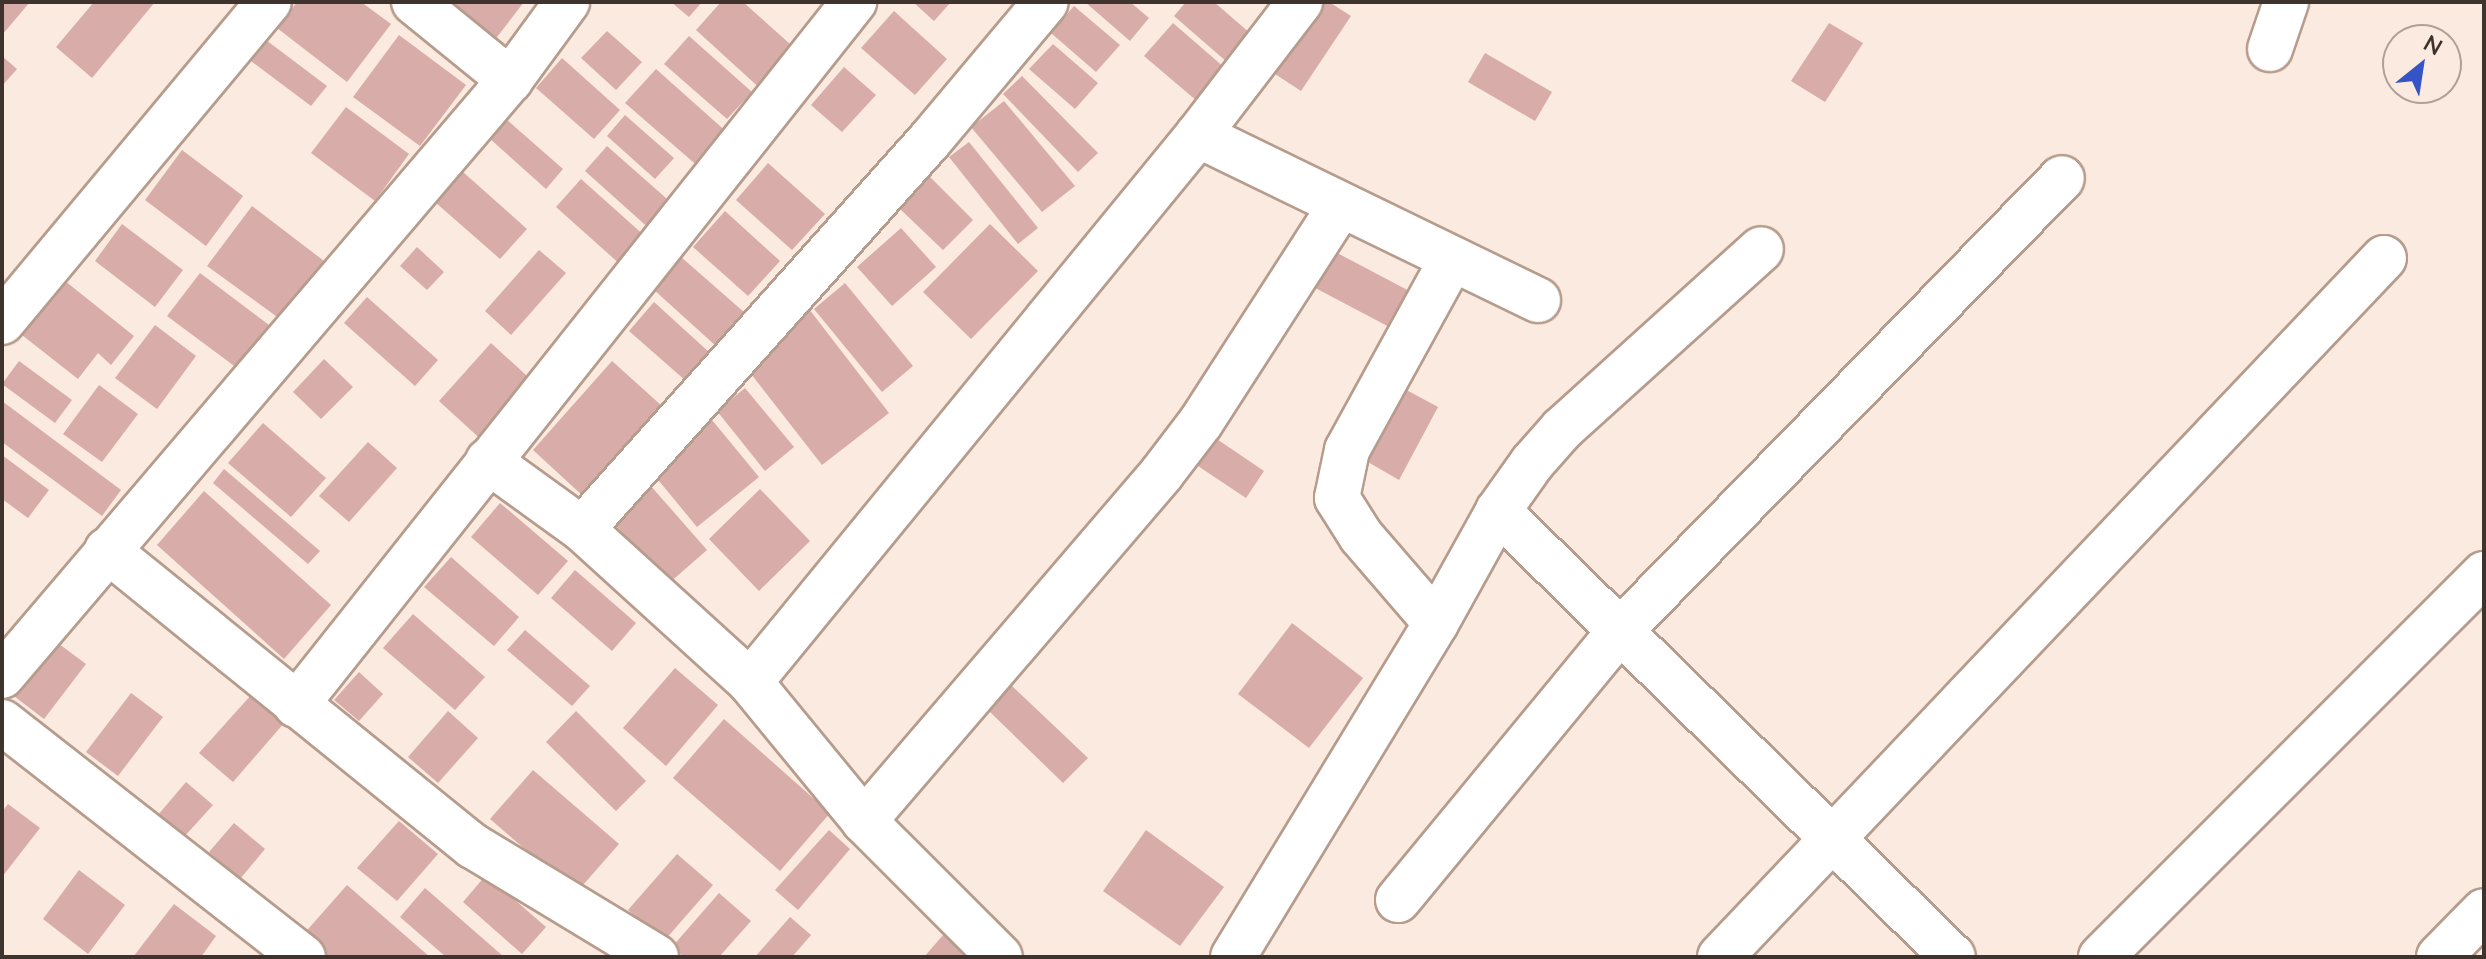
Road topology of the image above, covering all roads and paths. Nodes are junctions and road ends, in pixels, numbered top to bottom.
1 (269, 2) edge
2 (414, 2) edge
3 (567, 2) edge
4 (854, 2) edge
5 (1046, 2) edge
6 (1300, 2) edge
7 (2286, 2) edge
8 (2270, 49) dead end
9 (510, 80) junction
10 (1198, 135) junction
11 (2062, 178) dead end
12 (1341, 205) junction
13 (1761, 249) dead end
14 (2384, 258) dead end
15 (1452, 259) junction
16 (1538, 300) dead end
17 (2, 322) edge
18 (488, 461) junction
19 (1498, 511) junction
20 (582, 529) junction
21 (107, 550) junction
22 (2484, 574) edge
23 (1436, 623) junction
24 (1619, 632) junction
25 (2, 676) edge
26 (750, 682) junction
27 (296, 705) junction
28 (2, 722) edge
29 (864, 821) junction
30 (1831, 840) junction
31 (1398, 900) dead end
32 (2484, 911) edge
33 (303, 957) edge
34 (656, 957) edge
35 (1000, 957) edge
36 (1233, 957) edge
37 (1720, 957) edge
38 (1953, 957) edge
39 (2101, 957) edge
40 (2439, 957) edge

1 - 17 street
2 - 9 street
3 - 9 street
4 - 18 street
5 - 20 street
6 - 10 street
7 - 8 street
9 - 21 street
10 - 12 street
10 - 26 street
11 - 24 street
12 - 15 street
12 - 29 street
13 - 19 street
14 - 30 street
15 - 16 street
15 - 23 street
18 - 20 street
18 - 27 street
19 - 23 street
19 - 24 street
20 - 26 street
21 - 25 street
21 - 27 street
22 - 39 street
23 - 36 street
24 - 30 street
24 - 31 street
26 - 29 street
27 - 34 street
28 - 33 street
29 - 35 street
30 - 37 street
30 - 38 street
32 - 40 street

